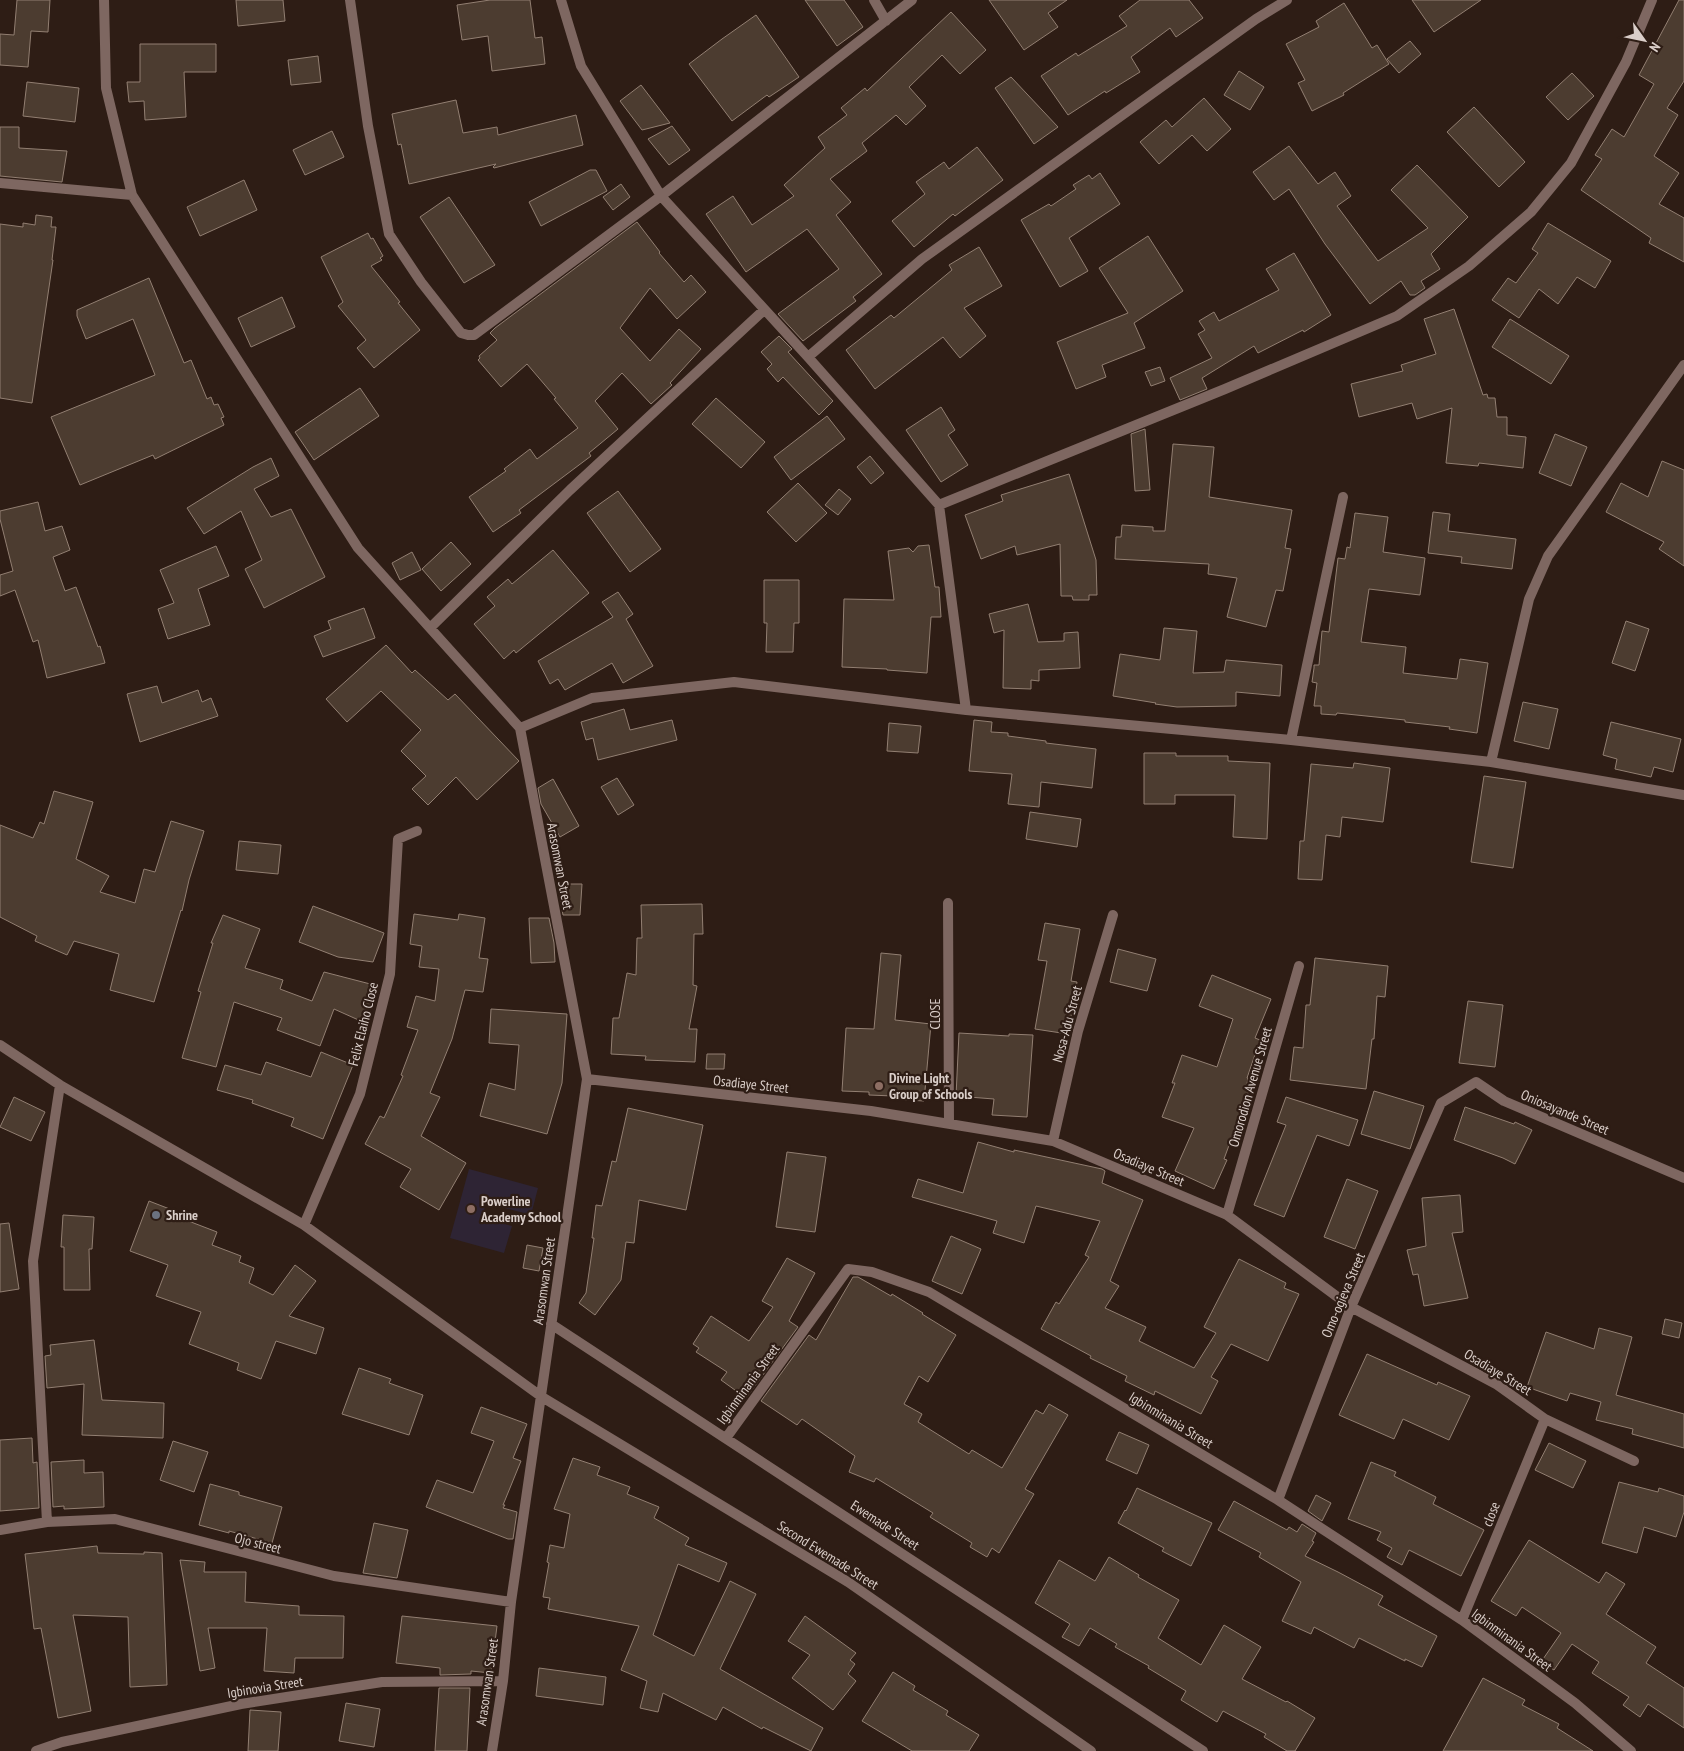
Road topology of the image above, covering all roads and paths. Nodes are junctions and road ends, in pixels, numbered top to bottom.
1 (104, 0) edge
2 (350, 0) edge
3 (561, 0) edge
4 (874, 0) edge
5 (912, 0) edge
6 (1287, 0) edge
7 (1652, 0) edge
8 (886, 21) junction
9 (0, 183) edge
10 (132, 195) junction
11 (661, 196) junction
12 (764, 310) junction
13 (808, 357) junction
14 (1684, 365) edge
15 (1343, 497) dead end
16 (939, 505) junction
17 (430, 628) junction
18 (966, 710) junction
19 (520, 728) junction
20 (1291, 740) junction
21 (1491, 762) junction
22 (1684, 795) edge
23 (417, 831) dead end
24 (948, 904) dead end
25 (1113, 915) dead end
26 (1299, 966) dead end
27 (0, 1045) edge
28 (587, 1080) junction
29 (60, 1085) junction
30 (1441, 1103) joint
31 (949, 1124) junction
32 (1053, 1141) junction
33 (1684, 1178) edge
34 (1227, 1215) junction
35 (304, 1225) junction
36 (1351, 1307) junction
37 (552, 1324) junction
38 (542, 1396) junction
39 (1545, 1419) junction
40 (726, 1438) junction
41 (1634, 1461) dead end
42 (1278, 1500) junction
43 (47, 1522) junction
44 (0, 1530) edge
45 (511, 1602) junction
46 (1462, 1620) junction
47 (503, 1681) junction
48 (36, 1751) edge
49 (492, 1751) edge
50 (1091, 1751) edge
51 (1203, 1751) edge
52 (1631, 1751) edge

1 - 10 street
2 - 11 street
3 - 11 street
4 - 8 street
5 - 8 street
6 - 13 street
7 - 16 street
8 - 11 street
9 - 10 street
10 - 17 street
11 - 12 street
12 - 13 street
12 - 17 street
13 - 16 street
14 - 21 street
15 - 20 street
16 - 18 street
17 - 19 street
18 - 19 street
18 - 20 street
19 - 28 street, Arasomwan Street
20 - 21 street
21 - 22 street
23 - 35 street, Felix Elaiho Close
24 - 31 street, CLOSE
25 - 32 street, Nosa-Adu Street
26 - 34 street, Omorodion Avenue Street
27 - 29 street, Second Ewemade Street
28 - 31 street, Osadiaye Street
28 - 37 street, Arasomwan Street
29 - 35 street, Second Ewemade Street
29 - 43 street
30 - 33 street, Oniosayande Street
30 - 36 street, Omo-ogieva Street
31 - 32 street, Osadiaye Street
32 - 34 street, Osadiaye Street
34 - 36 street, Osadiaye Street
35 - 38 street, Second Ewemade Street
36 - 39 street, Osadiaye Street
36 - 42 street, Omo-ogieva Street
37 - 38 street, Arasomwan Street
37 - 40 street, Ewemade Street
38 - 45 street, Arasomwan Street
38 - 50 street, Second Ewemade Street
39 - 41 street, Osadiaye Street
39 - 46 street, close
40 - 42 street, Igbinminania Street
40 - 51 street, Ewemade Street
42 - 46 street, Igbinminania Street
43 - 44 street, Ojo street
43 - 45 street, Ojo street
45 - 47 street, Arasomwan Street
46 - 52 street, Igbinminania Street
47 - 48 street, Igbinovia Street
47 - 49 street, Arasomwan Street

